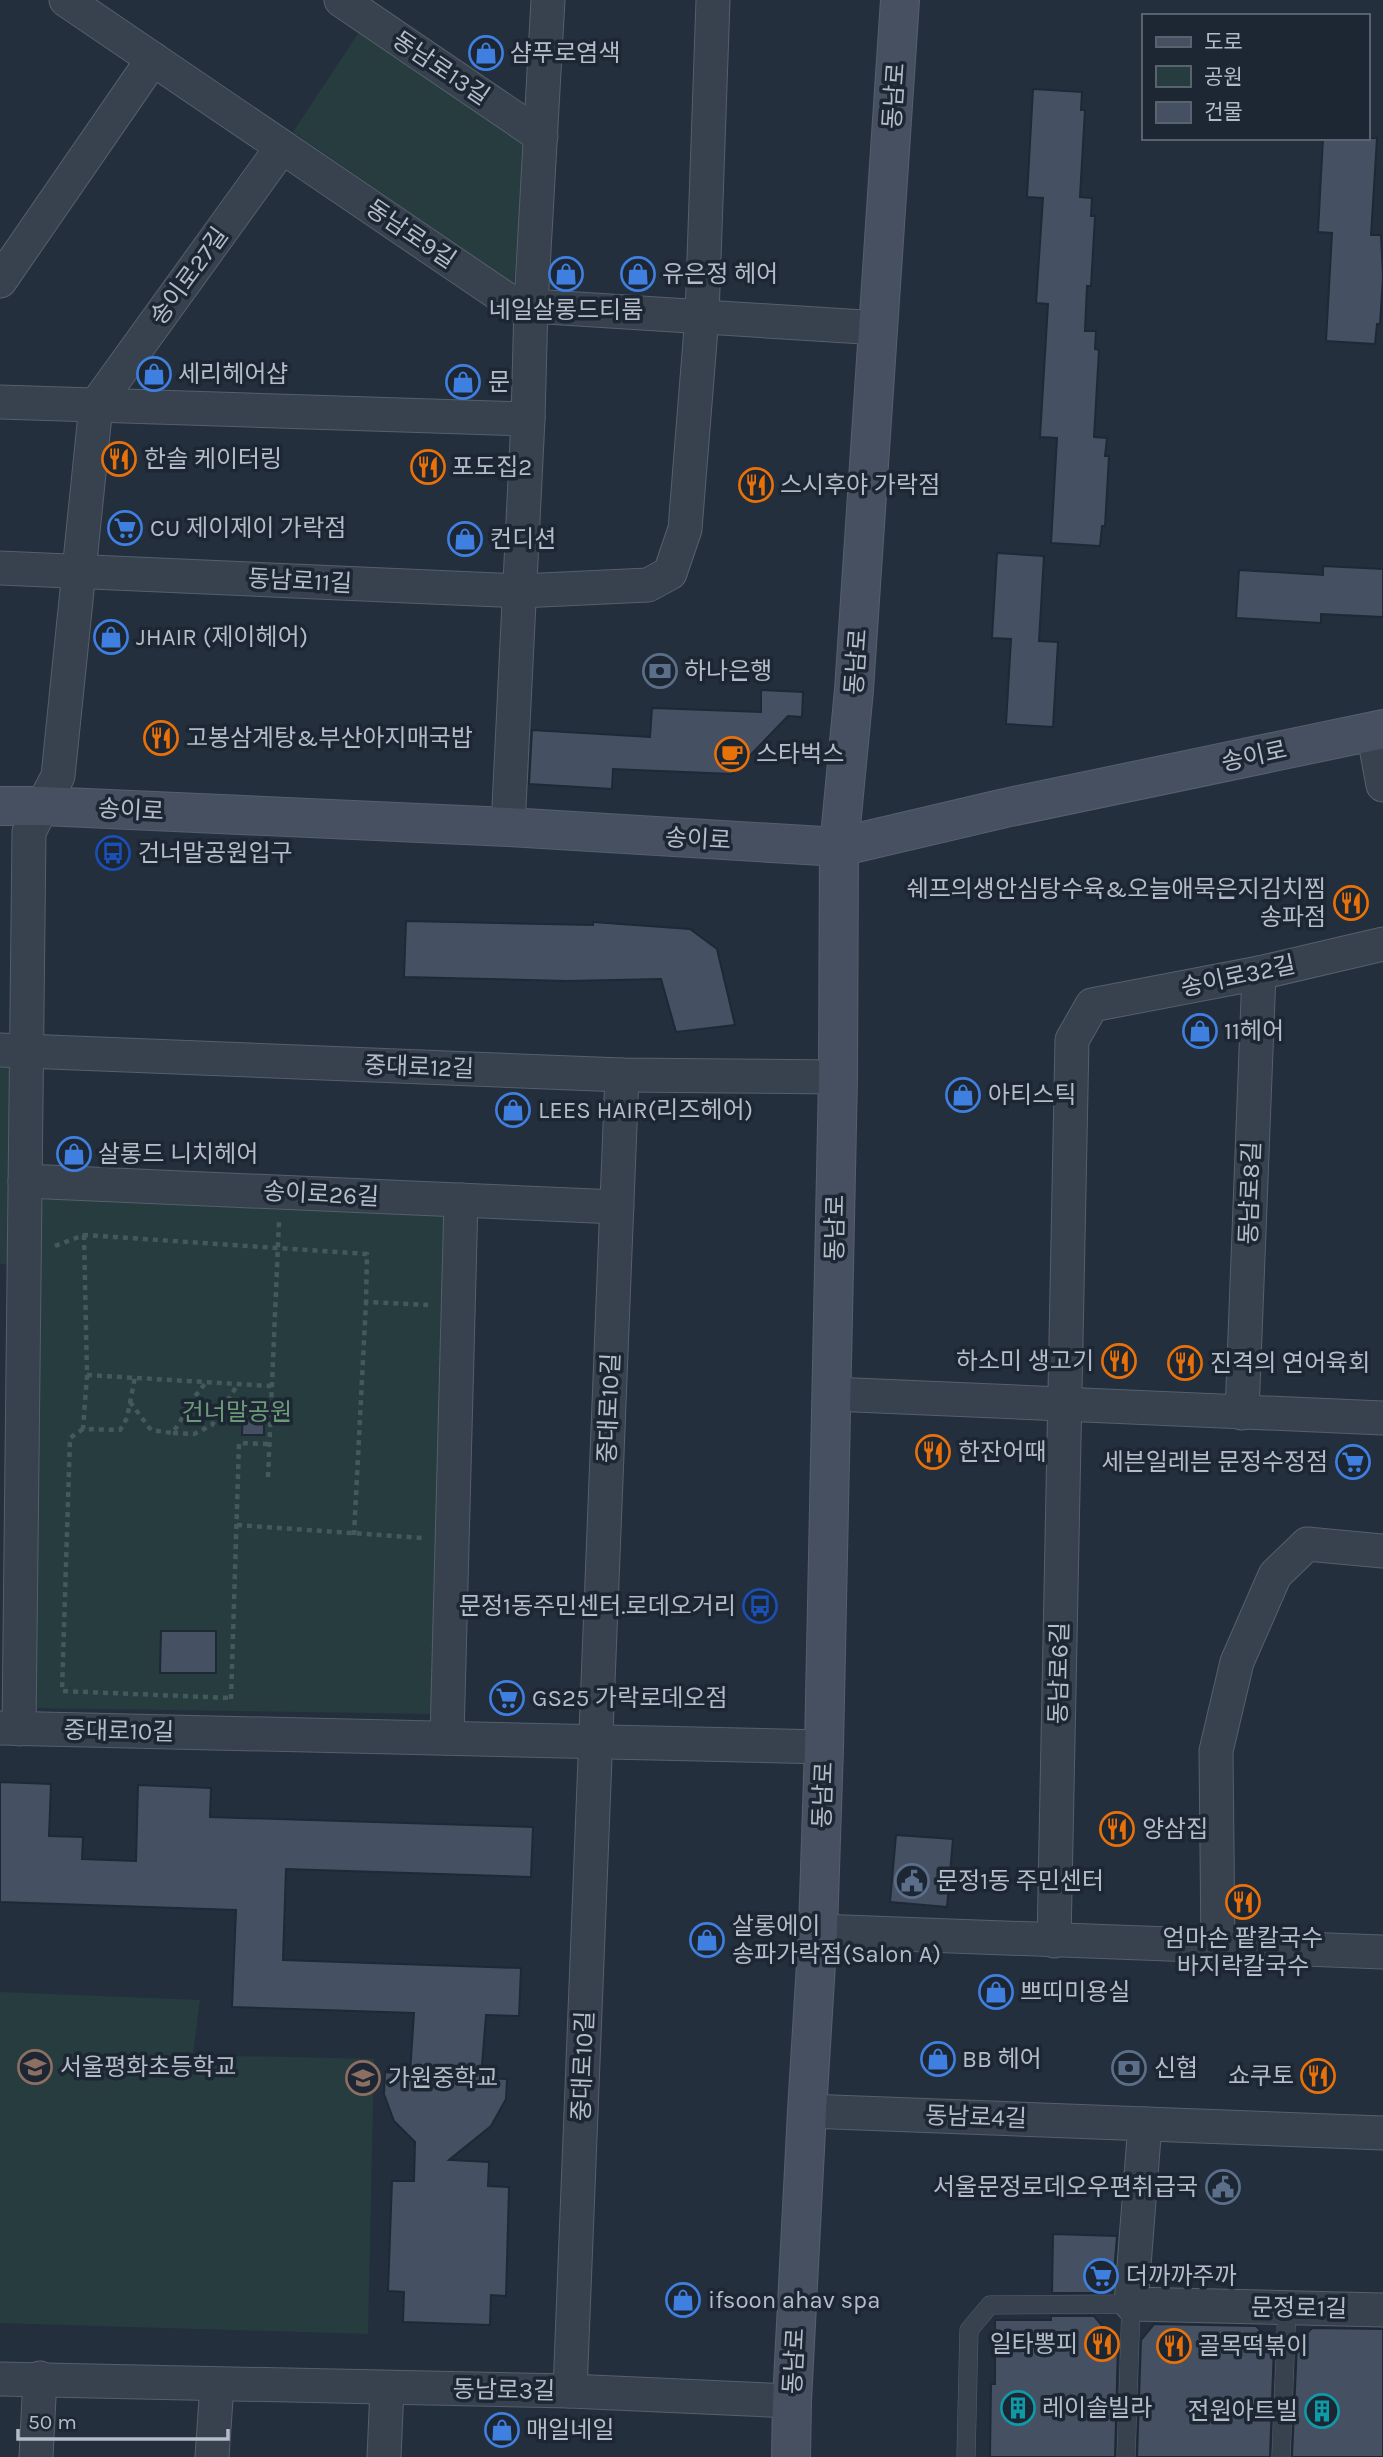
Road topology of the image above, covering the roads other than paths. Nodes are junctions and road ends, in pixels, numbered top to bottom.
1 (66, 0) edge
2 (341, 0) edge
3 (548, 0) edge
4 (713, 0) edge
5 (900, 0) edge
6 (153, 59) junction
7 (541, 136) junction
8 (282, 147) junction
9 (0, 281) edge
10 (531, 305) junction
11 (702, 316) junction
12 (880, 328) junction
13 (0, 402) edge
14 (96, 405) junction
15 (528, 419) junction
16 (0, 568) edge
17 (79, 571) junction
18 (520, 591) junction
19 (1378, 730) edge
20 (1383, 785) edge
21 (0, 806) edge
22 (43, 806) junction
23 (508, 827) junction
24 (839, 847) junction
25 (1383, 944) edge
26 (1259, 973) junction
27 (13, 1050) edge
28 (622, 1075) junction
29 (838, 1077) junction
30 (25, 1181) junction
31 (461, 1200) junction
32 (617, 1207) junction
33 (16, 1268) edge
34 (832, 1394) junction
35 (1064, 1404) junction
36 (1242, 1413) junction
37 (1383, 1419) edge
38 (1383, 1551) edge
39 (10, 1557) edge
40 (10, 1729) edge
41 (447, 1738) junction
42 (596, 1741) junction
43 (824, 1747) junction
44 (818, 1931) junction
45 (1054, 1941) junction
46 (1218, 1947) junction
47 (1383, 1952) edge
48 (807, 2111) junction
49 (1145, 2124) junction
50 (1383, 2133) edge
51 (1131, 2304) junction
52 (1287, 2307) junction
53 (1383, 2310) edge
54 (40, 2378) junction
55 (0, 2379) edge
56 (217, 2385) junction
57 (387, 2388) junction
58 (570, 2391) junction
59 (792, 2401) junction
60 (36, 2457) edge
61 (212, 2457) edge
62 (384, 2457) edge
63 (791, 2457) edge
64 (966, 2457) edge
65 (1126, 2457) edge
66 (1282, 2457) edge

1 - 6 street, 동남로9길
2 - 7 street, 동남로13길
3 - 7 street
4 - 11 street
5 - 12 main road, 동남로
6 - 8 street, 동남로9길
6 - 9 street
7 - 10 street
8 - 10 street, 동남로9길
8 - 14 street, 송이로27길
10 - 11 street, 동남로9길
10 - 15 street
11 - 12 street, 동남로9길
11 - 18 street, 동남로11길
12 - 24 main road, 동남로
13 - 14 street
14 - 15 street
14 - 17 street, 송이로27길
15 - 18 street
16 - 17 street
17 - 18 street, 동남로11길
17 - 22 street, 송이로27길
18 - 23 street
19 - 20 street
19 - 24 main road, 송이로
21 - 22 main road, 송이로
22 - 23 main road, 송이로
22 - 27 street
23 - 24 main road, 송이로
24 - 29 main road, 동남로
25 - 26 street, 송이로32길
26 - 35 street, 송이로32길
26 - 36 street, 동남로8길
27 - 28 street, 중대로12길
27 - 30 street
28 - 29 street, 중대로12길
28 - 32 street, 중대로10길
29 - 34 main road, 동남로
30 - 31 street, 송이로26길
30 - 33 street
31 - 32 street, 송이로26길
31 - 41 street
32 - 42 street, 중대로10길
33 - 39 street
34 - 35 street
34 - 43 main road, 동남로
35 - 36 street
35 - 45 street, 동남로6길
36 - 37 street
38 - 46 street
39 - 40 street
40 - 41 street, 중대로10길
41 - 42 street, 중대로10길
42 - 43 street, 중대로10길
42 - 58 street, 중대로10길
43 - 44 main road, 동남로
44 - 45 street
44 - 48 main road, 동남로
45 - 46 street
46 - 47 street
48 - 49 street, 동남로4길
48 - 59 main road, 동남로
49 - 50 street, 동남로4길
49 - 51 street
51 - 52 street, 문정로1길
51 - 64 lane
51 - 65 lane
52 - 53 street, 문정로1길
52 - 66 lane
54 - 55 street, 동남로3길
54 - 56 street, 동남로3길
54 - 60 street
56 - 57 street, 동남로3길
56 - 61 street
57 - 58 street, 동남로3길
57 - 62 street
58 - 59 street, 동남로3길
59 - 63 main road, 동남로

